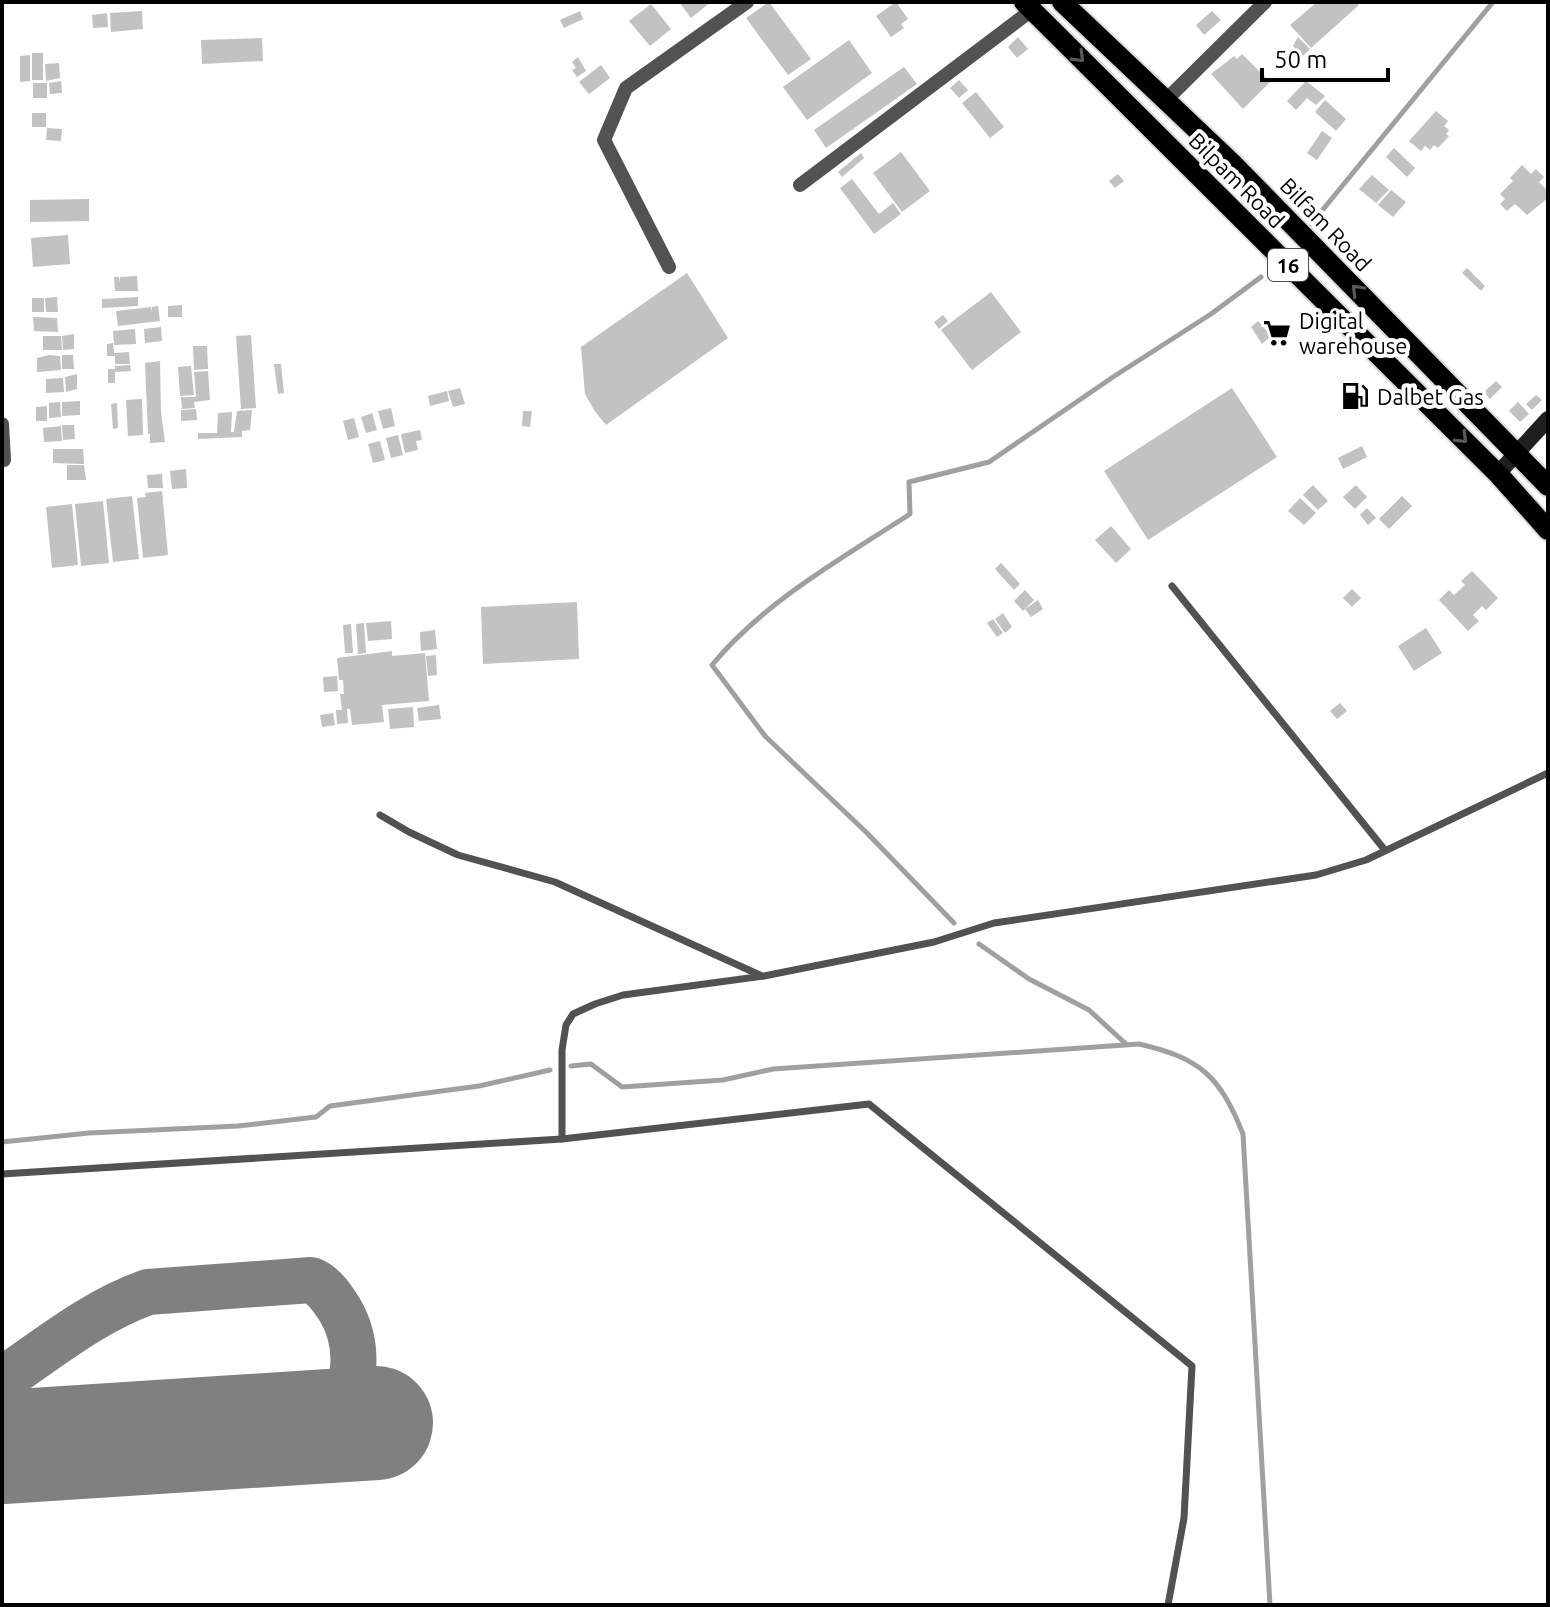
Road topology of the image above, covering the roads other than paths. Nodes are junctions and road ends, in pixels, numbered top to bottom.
1 (747, 2) edge
2 (1265, 2) edge
3 (1028, 6) edge
4 (1075, 6) edge
5 (1165, 101) junction
6 (800, 185) dead end
7 (669, 267) dead end
8 (1548, 419) edge
9 (2, 424) edge
10 (2, 460) edge
11 (1499, 475) junction
12 (1548, 486) edge
13 (1548, 530) edge
14 (1172, 586) dead end
15 (1548, 773) edge
16 (380, 815) dead end
17 (1384, 849) junction
18 (764, 976) junction
19 (562, 1139) junction
20 (2, 1174) edge
21 (1168, 1605) edge

1 - 7 street
2 - 5 street
3 - 6 street
3 -> 11 main road, Bilpam Road / 16
4 - 5 main road, Bilfam Road / 16
12 -> 5 main road, Bilfam Road / 16
8 - 11 main road
9 - 10 street
11 - 13 main road, Bilpam Road / 16
14 - 17 lane
15 - 17 lane
16 - 18 lane
17 - 18 lane
18 - 19 lane
19 - 20 lane
19 - 21 lane

